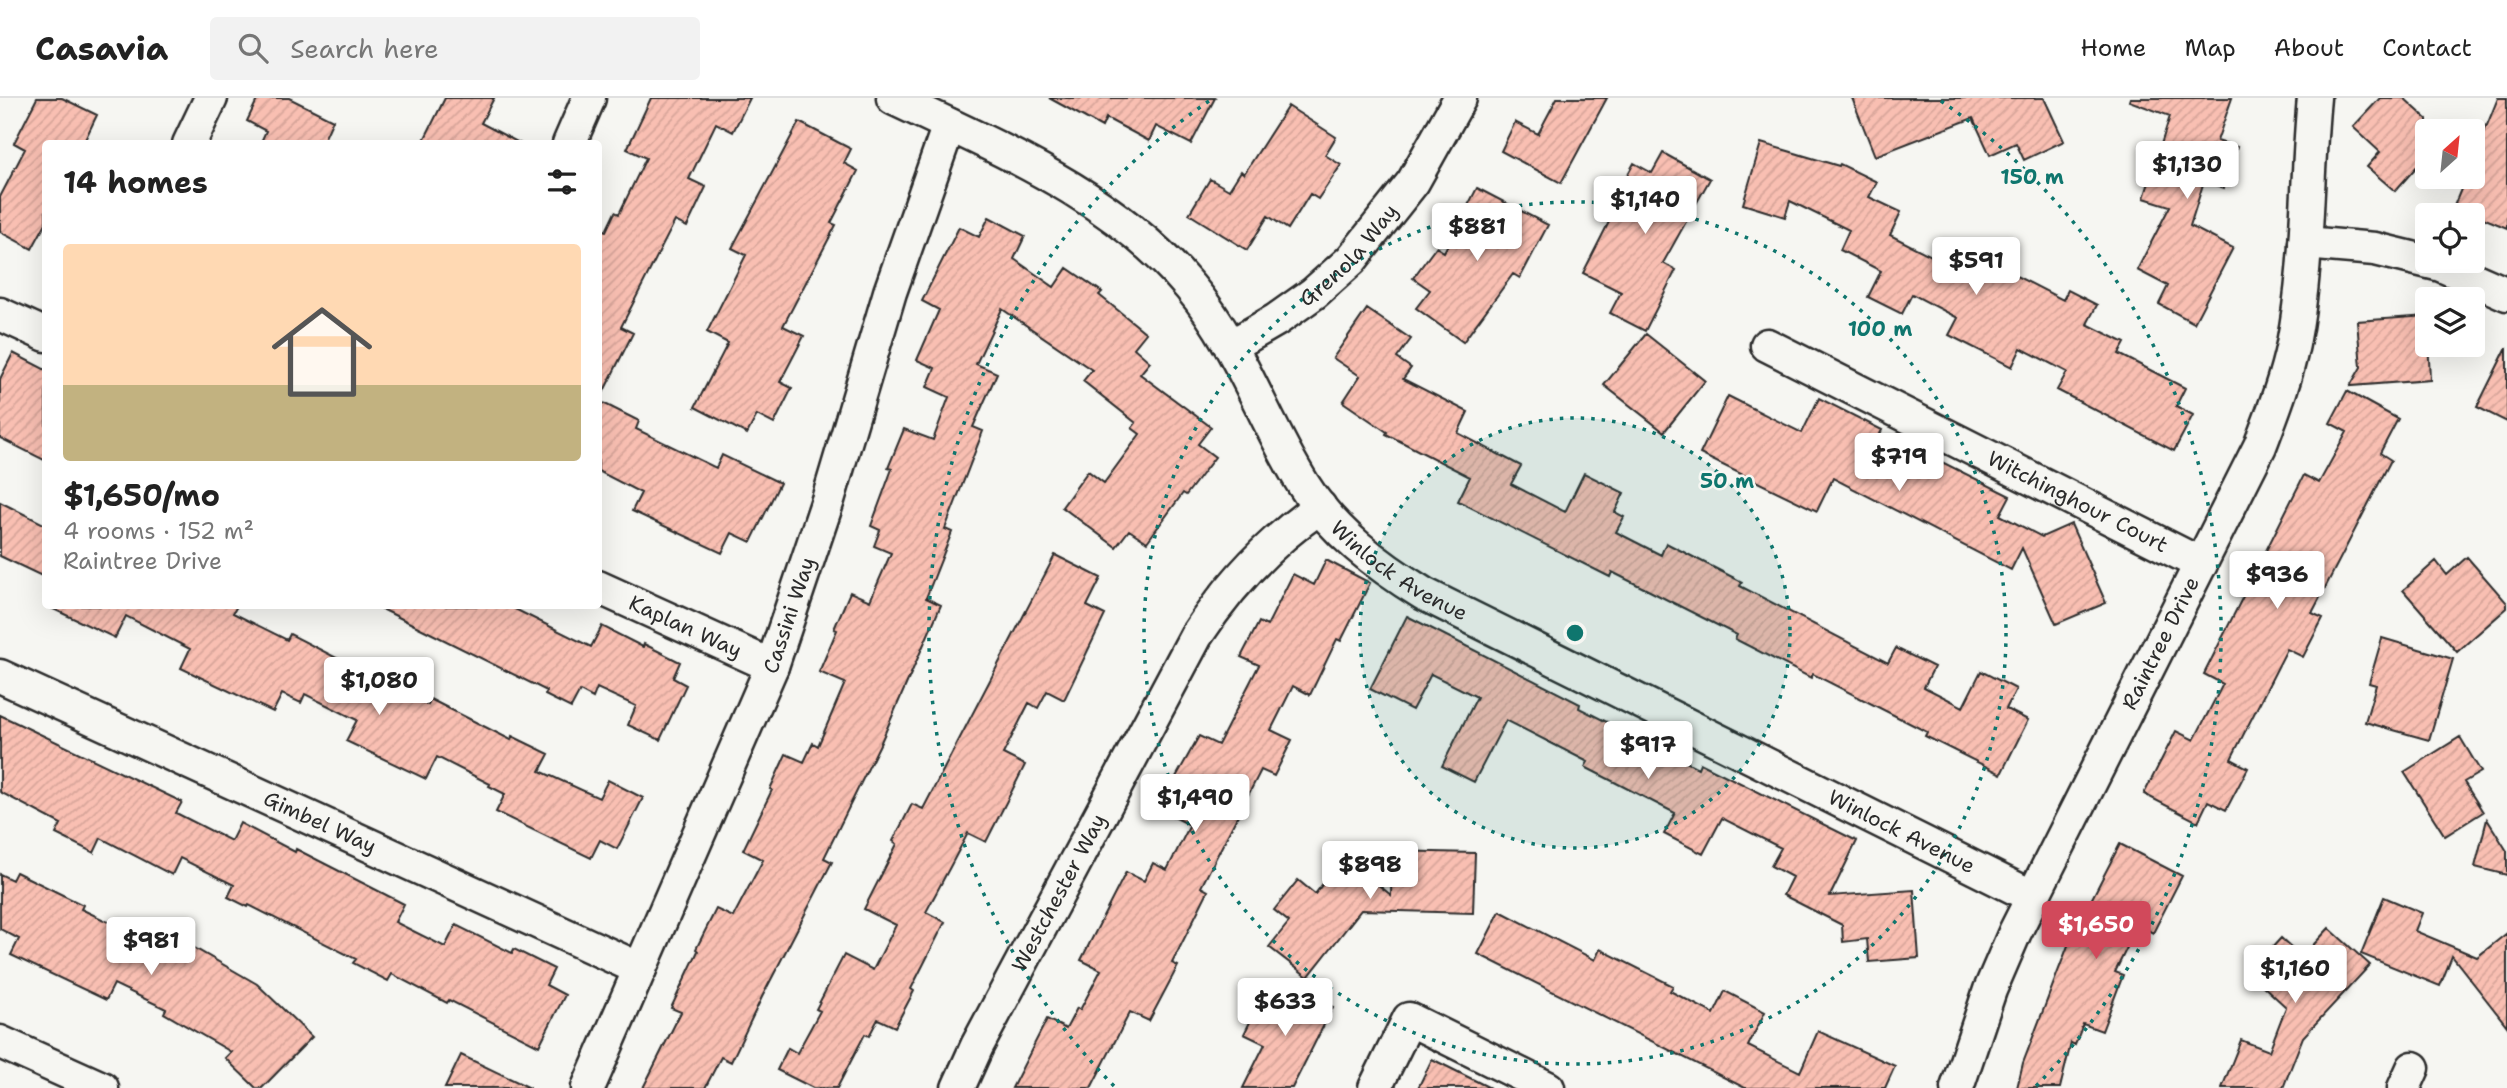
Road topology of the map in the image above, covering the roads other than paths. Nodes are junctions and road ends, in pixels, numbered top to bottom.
1 (211, 98) edge
2 (589, 98) edge
3 (893, 98) edge
4 (1460, 98) edge
5 (2314, 98) edge
6 (949, 125) junction
7 (191, 140) edge
8 (571, 140) edge
9 (2305, 243) junction
10 (2507, 294) edge
11 (0, 314) edge
12 (42, 333) edge
13 (1768, 345) dead end
14 (1231, 346) junction
15 (1320, 507) junction
16 (2201, 564) junction
17 (602, 589) edge
18 (772, 666) junction
19 (0, 676) edge
20 (2033, 897) junction
21 (640, 969) junction
22 (0, 1042) edge
23 (102, 1088) edge
24 (588, 1088) edge
25 (958, 1088) edge
26 (1375, 1088) edge
27 (1548, 1088) edge
28 (1957, 1088) edge

1 - 7 street
2 - 8 street
3 - 6 street, Winlock Avenue
4 - 14 street, Grenola Way
5 - 9 street, Raintree Drive
6 - 14 street, Winlock Avenue
6 - 18 street, Cassini Way
9 - 10 street
9 - 16 street, Raintree Drive
11 - 12 street
13 - 16 street, Witchinghour Court
14 - 15 street, Winlock Avenue
15 - 20 street, Winlock Avenue
15 - 25 street, Westchester Way
16 - 20 street, Raintree Drive
17 - 18 street, Kaplan Way
18 - 21 street, Cassini Way
19 - 21 street, Gimbel Way
20 - 28 street, Raintree Drive
21 - 24 street, Cassini Way
22 - 23 street
26 - 27 street

